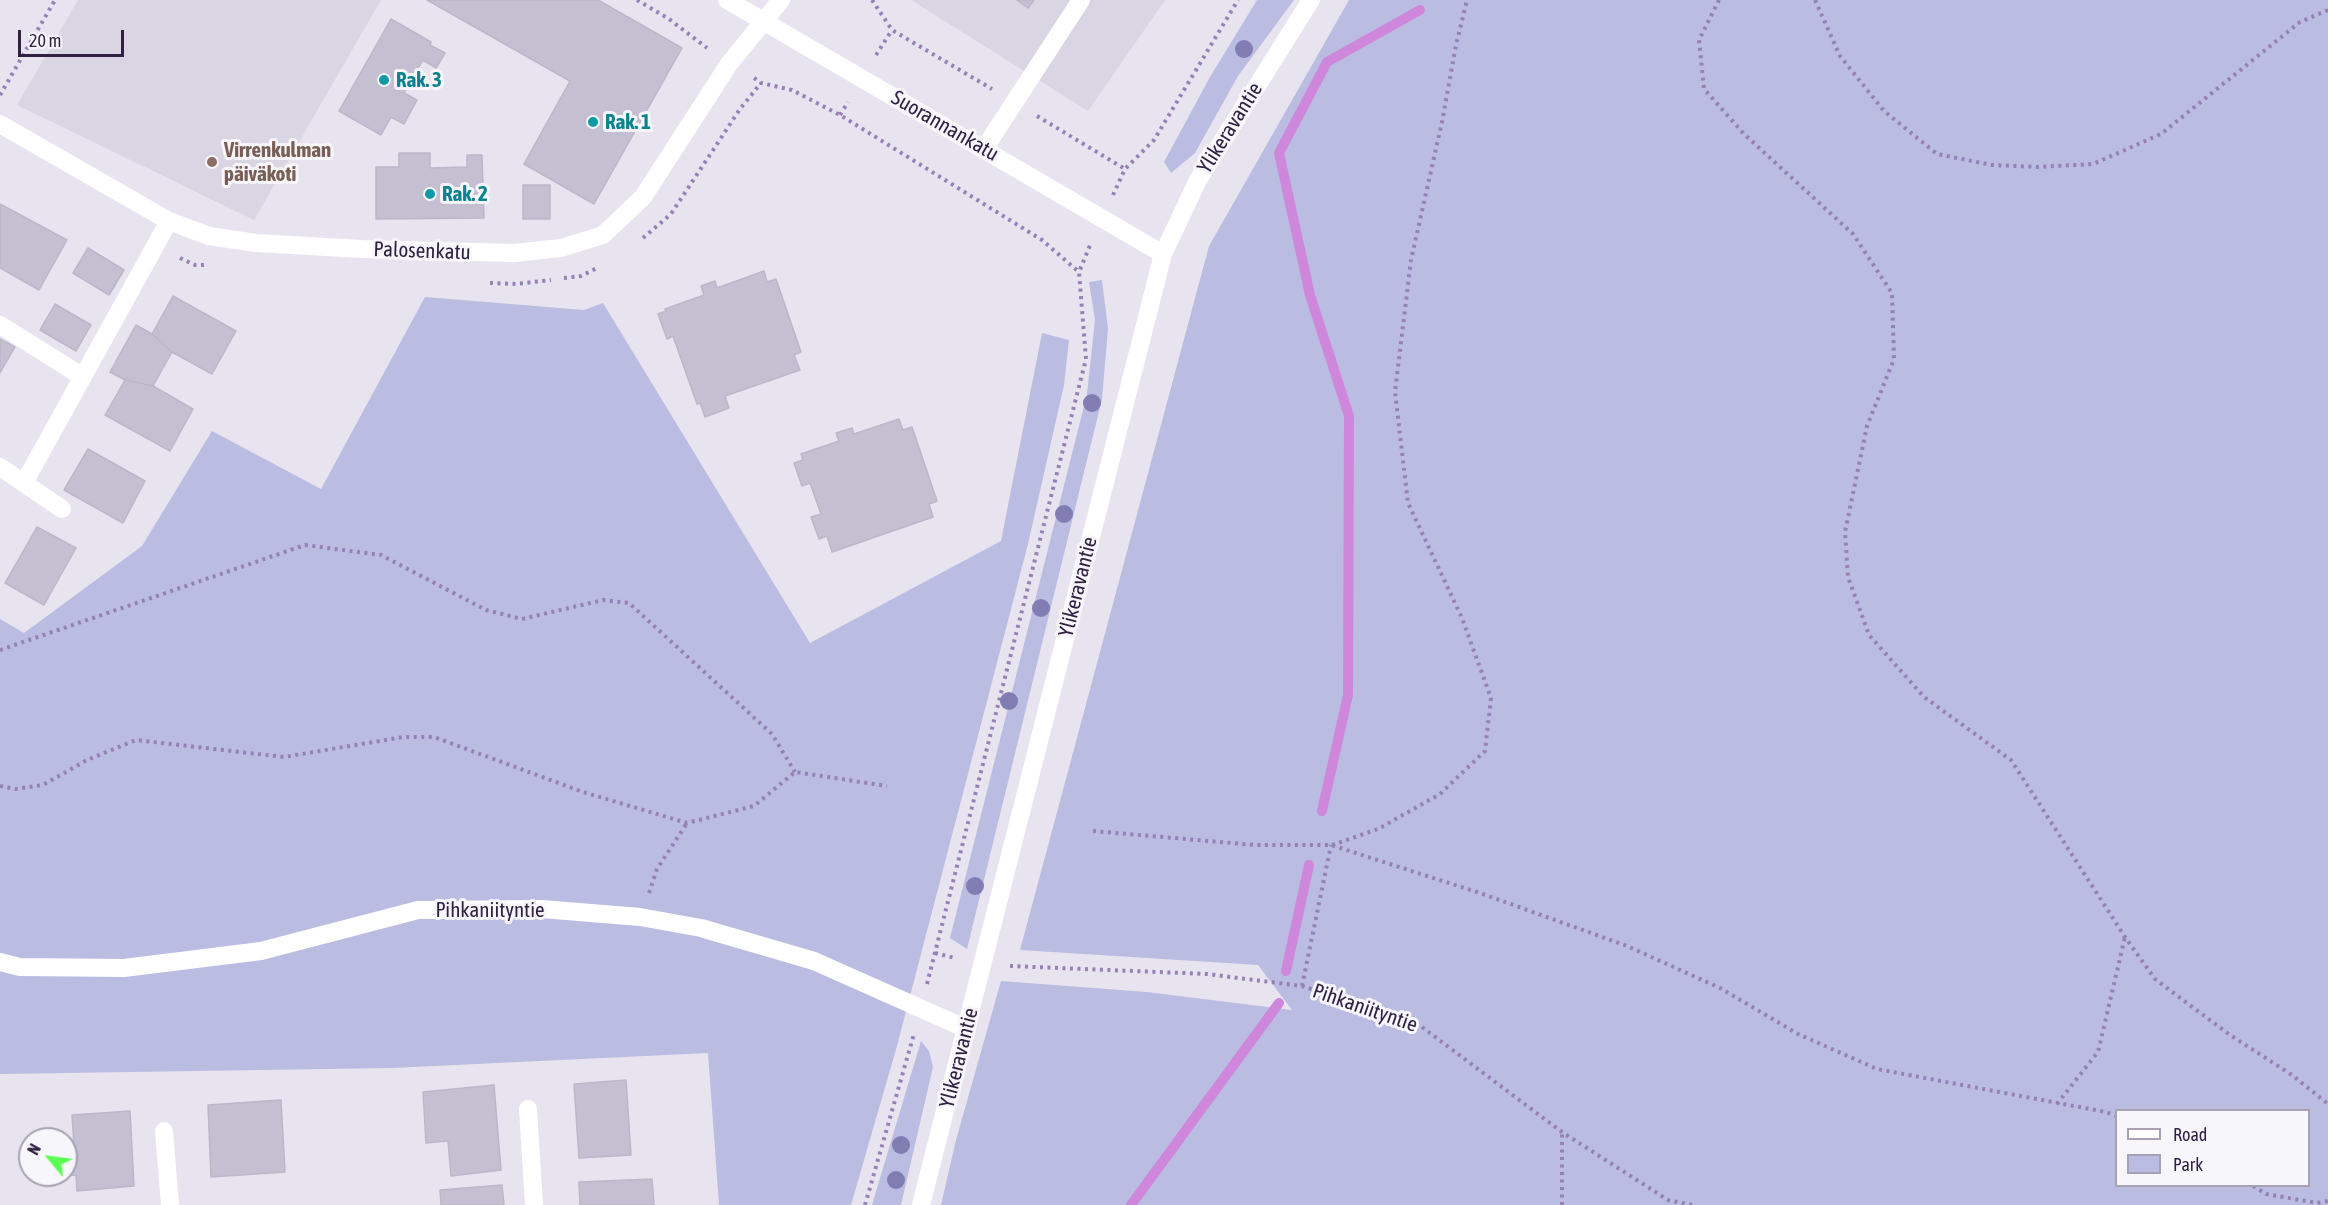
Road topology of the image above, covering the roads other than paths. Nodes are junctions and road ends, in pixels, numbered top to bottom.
1 (727, 0) edge
2 (781, 0) edge
3 (1081, 0) edge
4 (1311, 0) edge
5 (765, 22) junction
6 (0, 123) edge
7 (984, 149) junction
8 (169, 221) junction
9 (1163, 254) junction
10 (0, 325) edge
11 (83, 377) junction
12 (0, 468) edge
13 (24, 483) junction
14 (62, 509) dead end
15 (0, 962) edge
16 (967, 1029) junction
17 (528, 1109) dead end
18 (165, 1131) dead end
19 (170, 1205) edge
20 (534, 1205) edge
21 (921, 1205) edge

1 - 5 street, Suorannankatu
2 - 5 street, Palosenkatu
3 - 7 street
4 - 9 street, Ylikeravantie
5 - 7 street, Suorannankatu
5 - 8 street, Palosenkatu
6 - 8 street, Palosenkatu
7 - 9 street, Suorannankatu
8 - 11 street
9 - 16 street, Ylikeravantie
10 - 11 street
11 - 13 street
12 - 13 street
13 - 14 street
15 - 16 street, Pihkaniityntie
16 - 21 street, Ylikeravantie
17 - 20 street
18 - 19 street

